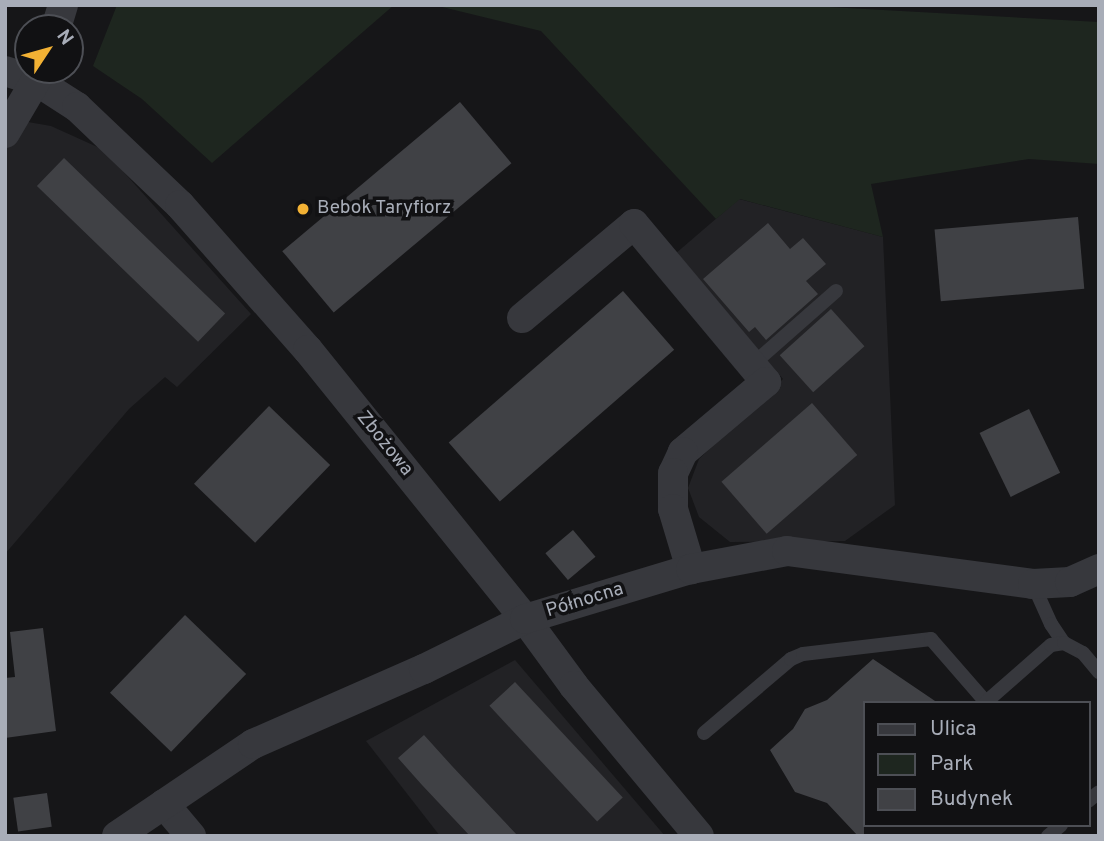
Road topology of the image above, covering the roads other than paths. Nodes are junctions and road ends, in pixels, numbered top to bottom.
1 (35, 84) edge
2 (50, 84) edge
3 (5, 133) edge
4 (836, 291) dead end
5 (522, 318) dead end
6 (752, 365) junction
7 (691, 569) junction
8 (1099, 569) edge
9 (1033, 584) junction
10 (525, 619) junction
11 (1064, 643) junction
12 (1099, 672) edge
13 (985, 701) edge
14 (987, 701) edge
15 (704, 733) dead end
16 (164, 804) junction
17 (117, 836) edge
18 (191, 836) edge
19 (699, 836) edge

1 - 3 street
2 - 10 street, Zbożowa
4 - 6 lane
5 - 6 street
6 - 7 street
7 - 9 street, Północna
7 - 10 street, Północna
8 - 9 street, Północna
9 - 11 lane
10 - 16 street, Północna
10 - 19 street, Zbożowa
11 - 12 lane
11 - 14 lane
13 - 15 lane
16 - 17 street, Północna
16 - 18 street

